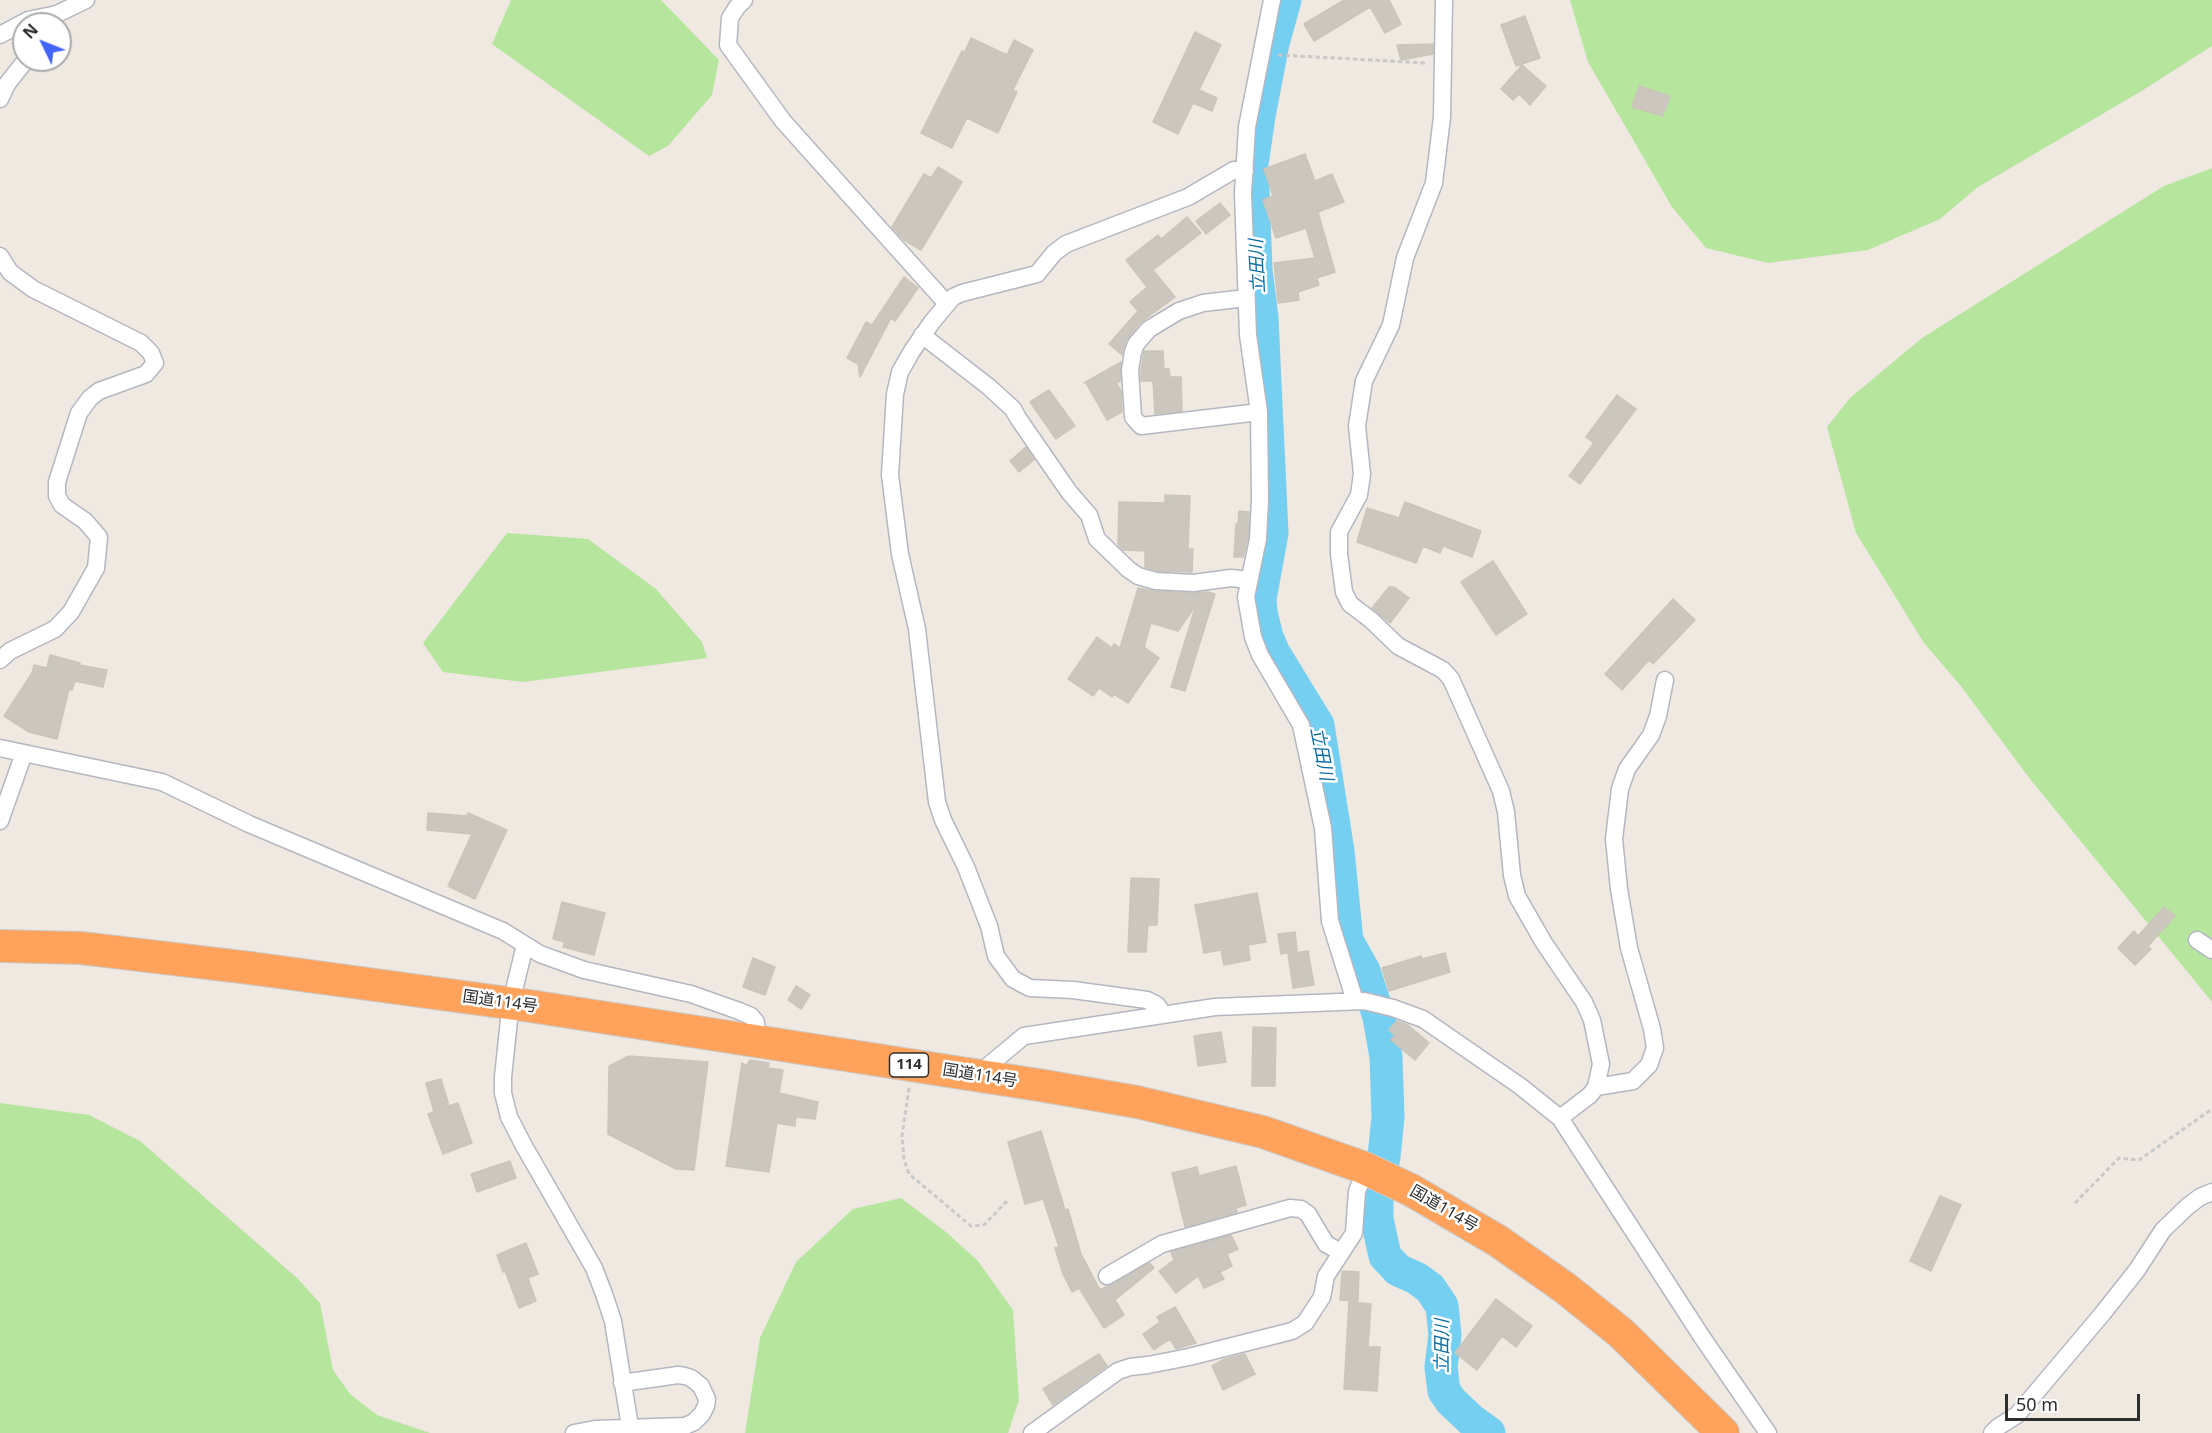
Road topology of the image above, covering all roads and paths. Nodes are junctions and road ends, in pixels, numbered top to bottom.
1 (86, 0) edge
2 (744, 0) edge
3 (1272, 0) edge
4 (1444, 0) edge
5 (66, 12) edge
6 (1261, 55) junction
7 (1443, 64) junction
8 (16, 72) edge
9 (0, 99) edge
10 (1245, 171) junction
11 (0, 256) edge
12 (1246, 298) junction
13 (947, 304) junction
14 (922, 335) junction
15 (1259, 412) junction
16 (1249, 580) junction
17 (0, 660) edge
18 (1665, 680) dead end
19 (0, 748) edge
20 (24, 753) junction
21 (0, 821) edge
22 (2197, 939) dead end
23 (525, 945) junction
24 (0, 946) edge
25 (2212, 950) edge
26 (515, 986) dead end
27 (1355, 1001) junction
28 (1164, 1015) junction
29 (508, 1020) dead end
30 (758, 1041) junction
31 (912, 1066) junction
32 (977, 1076) junction
33 (1596, 1087) junction
34 (2212, 1108) edge
35 (1560, 1118) junction
36 (1366, 1169) junction
37 (2212, 1192) edge
38 (1009, 1199) dead end
39 (2075, 1203) dead end
40 (1341, 1252) junction
41 (1107, 1276) dead end
42 (622, 1383) junction
43 (631, 1431) edge
44 (574, 1433) edge
45 (1032, 1433) edge
46 (1722, 1433) edge
47 (1768, 1433) edge
48 (1992, 1433) edge

1 - 5 street
2 - 13 street
3 - 6 street
4 - 7 street
6 - 7 path
6 - 10 street
7 - 33 street
8 - 9 street
10 - 12 street
10 - 13 street
11 - 17 street
12 - 15 street
12 - 15 street
13 - 14 street
14 - 16 street
14 - 28 street
15 - 16 street
16 - 27 street
18 - 33 street
19 - 20 street
20 - 21 street
20 - 23 street
22 - 25 street
23 - 26 street
23 - 30 street
24 - 30 highway, 国道114号 / 114
27 - 28 street
27 - 35 street
28 - 32 street
29 - 42 street
30 - 31 highway, 国道114号 / 114
31 - 32 highway, 国道114号 / 114
31 - 38 path
32 - 36 highway, 国道114号 / 114
33 - 35 street
34 - 39 path
35 - 47 street
36 - 40 street
36 - 46 highway, 国道114号 / 114
37 - 48 street
40 - 41 street
40 - 45 street
42 - 43 street
42 - 43 street
43 - 44 street

